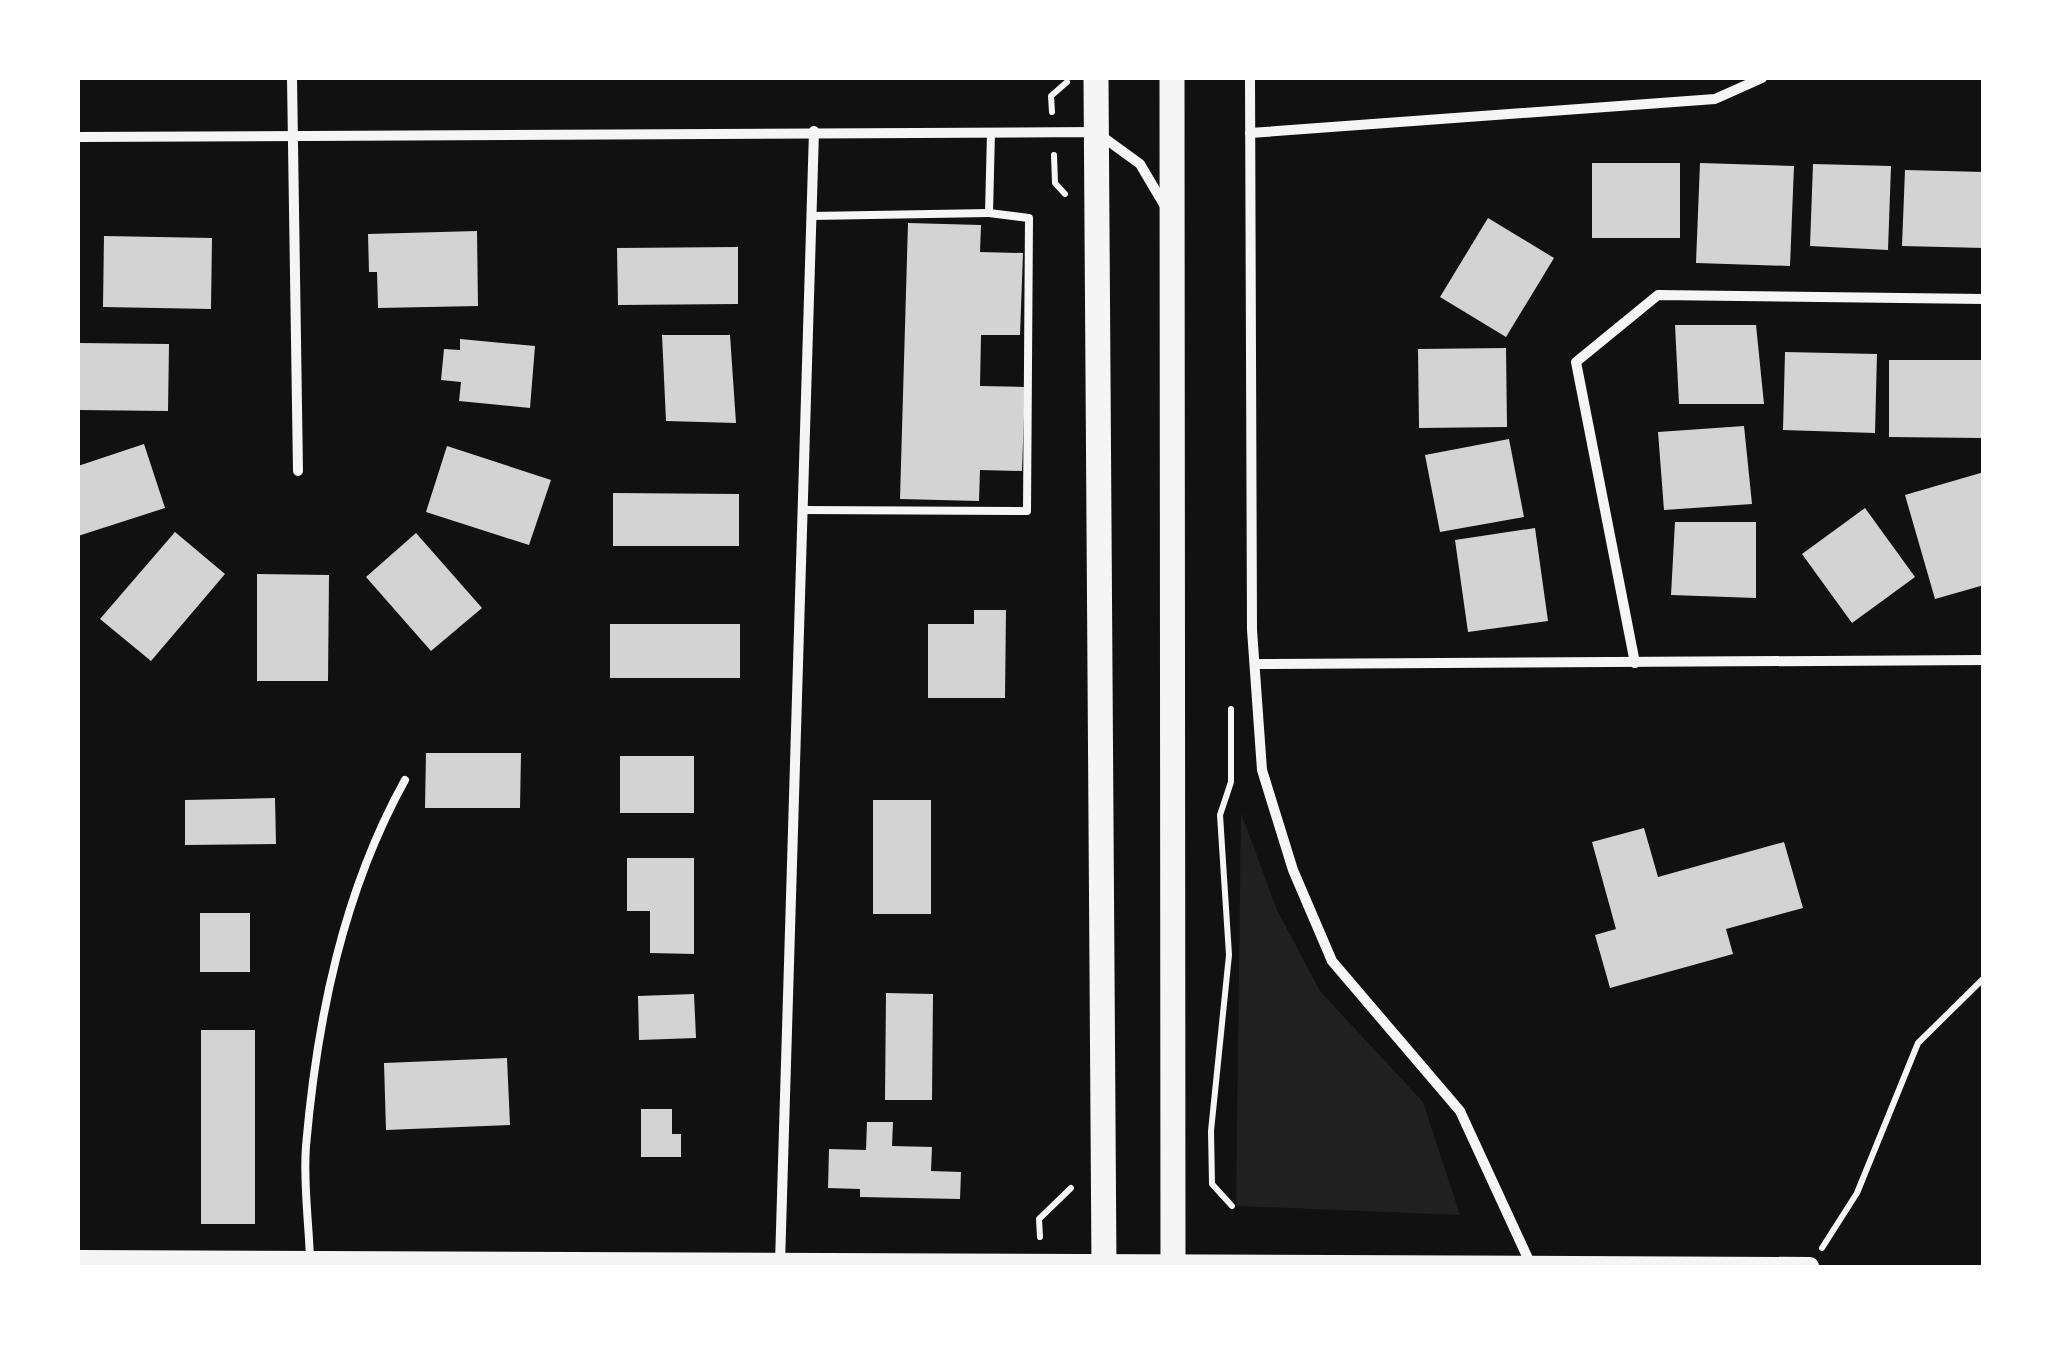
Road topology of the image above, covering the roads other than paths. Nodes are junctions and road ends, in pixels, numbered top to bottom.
1 (292, 78) edge
2 (1096, 78) edge
3 (1172, 78) edge
4 (1250, 78) edge
5 (1762, 78) edge
6 (814, 130) junction
7 (991, 132) junction
8 (1096, 132) junction
9 (1250, 133) junction
10 (294, 136) junction
11 (78, 137) edge
12 (989, 213) junction
13 (812, 216) junction
14 (1172, 220) junction
15 (1984, 299) edge
16 (298, 472) dead end
17 (803, 510) junction
18 (1984, 660) edge
19 (1635, 663) junction
20 (1254, 664) junction
21 (406, 780) dead end
22 (78, 1260) edge
23 (780, 1263) junction
24 (310, 1264) edge
25 (1530, 1265) edge
26 (1104, 1266) edge
27 (1173, 1266) edge
28 (1499, 1266) edge
29 (1810, 1267) edge

1 - 10 street
2 - 8 main road
3 - 14 main road
4 - 9 street
5 - 9 street
6 - 7 street
6 - 10 street
6 - 13 street
7 - 8 street
7 - 12 lane
8 - 14 street
8 - 26 main road
9 - 20 street
10 - 11 street
10 - 16 street
12 - 13 lane
12 - 17 lane
13 - 17 street
14 - 27 main road
15 - 19 street
17 - 23 street
18 - 19 street
19 - 20 street
20 - 25 street
21 - 24 lane
22 - 24 street
23 - 24 street
23 - 26 street
25 - 28 street
25 - 29 street
26 - 27 street
27 - 28 street

